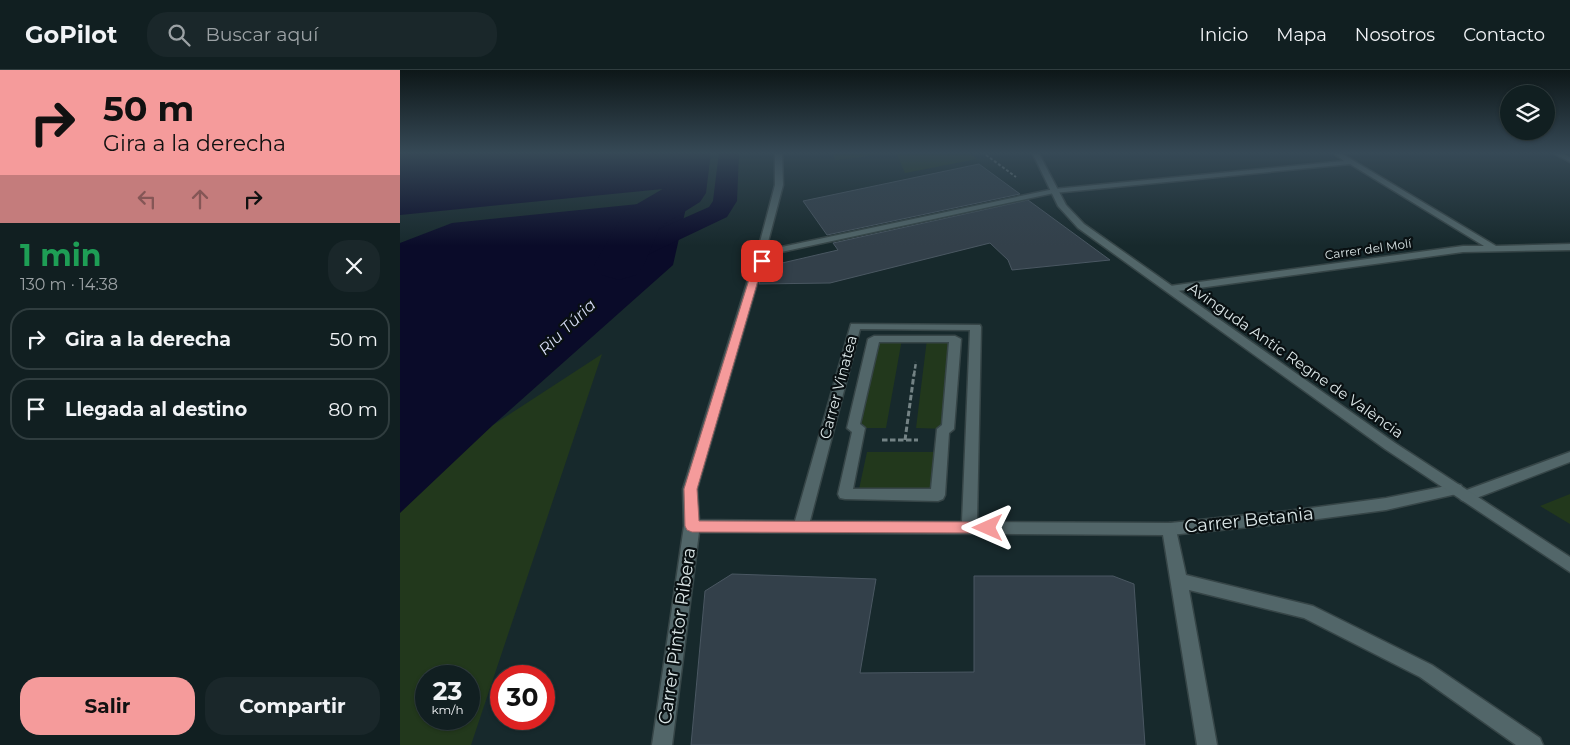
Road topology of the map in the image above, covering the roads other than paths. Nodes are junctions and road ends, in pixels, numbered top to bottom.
1 (779, 184) edge
2 (1050, 184) edge
3 (1094, 184) edge
4 (1387, 184) edge
5 (1052, 187) junction
6 (1492, 247) junction
7 (1570, 247) edge
8 (769, 252) junction
9 (1170, 289) junction
10 (943, 440) joint
11 (1570, 457) edge
12 (1461, 492) junction
13 (692, 526) junction
14 (800, 527) junction
15 (970, 528) junction
16 (1170, 529) junction
17 (1570, 565) edge
18 (1180, 581) junction
19 (662, 745) edge
20 (1207, 745) edge
21 (1533, 745) edge

1 - 8 street
2 - 5 street, Avinguda Antic Regne de València
3 - 5 street
4 - 6 street
5 - 8 street
5 - 9 street, Avinguda Antic Regne de València
6 - 7 street, Carrer del Molí
6 - 9 street, Carrer del Molí
8 - 13 street, Carrer Pintor Ribera
9 - 12 street, Avinguda Antic Regne de València
10 - 10 street
11 - 12 street, Carrer Betania
12 - 16 street, Carrer Betania
12 - 17 street, Avinguda Antic Regne de València
13 - 14 street
13 - 19 street, Carrer Pintor Ribera
14 - 15 street
14 - 15 street, Carrer Vinatea
15 - 16 street
16 - 18 street, Carrer Betania
18 - 20 street, Carrer Betania
18 - 21 street

